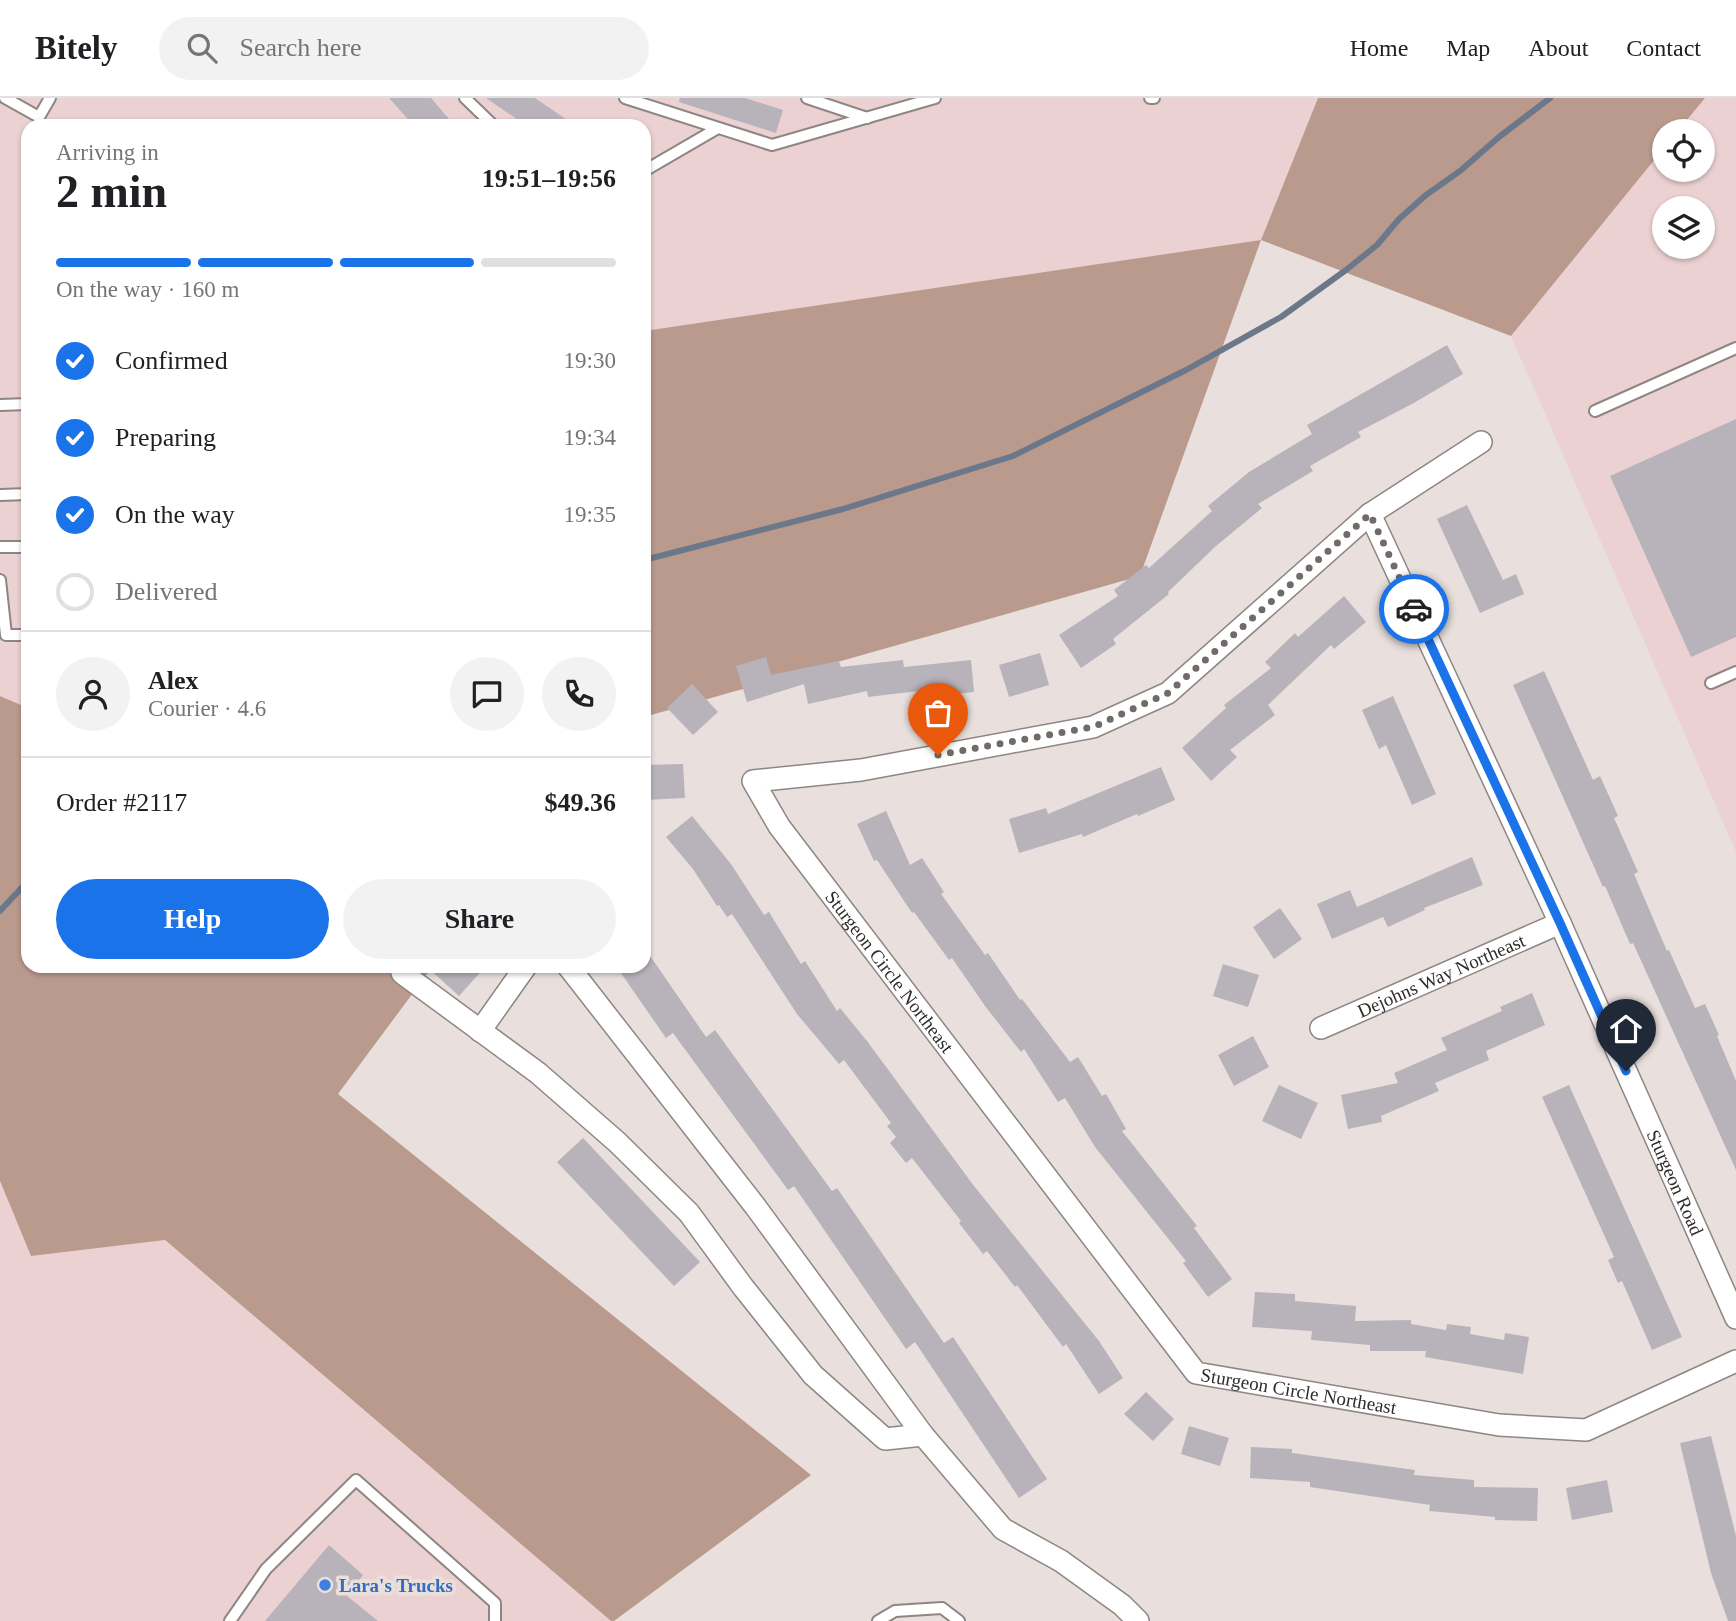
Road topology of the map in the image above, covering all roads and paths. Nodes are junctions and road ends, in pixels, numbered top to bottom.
1 (5, 98) edge
2 (50, 98) edge
3 (466, 98) edge
4 (625, 98) edge
5 (807, 98) edge
6 (935, 98) edge
7 (867, 118) junction
8 (487, 119) edge
9 (718, 128) junction
10 (651, 167) edge
11 (1736, 348) edge
12 (21, 404) edge
13 (0, 405) edge
14 (1595, 411) dead end
15 (1480, 442) dead end
16 (21, 494) edge
17 (0, 495) edge
18 (1370, 514) junction
19 (0, 547) edge
20 (21, 547) edge
21 (0, 580) edge
22 (21, 635) edge
23 (1736, 671) edge
24 (1711, 683) dead end
25 (1560, 923) junction
26 (402, 973) dead end
27 (521, 973) edge
28 (573, 973) edge
29 (1321, 1028) dead end
30 (480, 1031) junction
31 (1736, 1318) edge
32 (1736, 1361) edge
33 (923, 1435) junction
34 (230, 1621) edge
35 (495, 1621) edge
36 (878, 1621) edge
37 (959, 1621) edge
38 (1138, 1621) edge

1 - 2 lane
3 - 8 lane
4 - 9 lane
5 - 7 lane
6 - 7 lane
7 - 9 lane
9 - 10 lane
11 - 14 lane
12 - 13 lane
15 - 18 street, Sturgeon Circle Northeast
16 - 17 lane
18 - 25 street, Sturgeon Road
18 - 32 street, Sturgeon Circle Northeast
19 - 20 lane
21 - 22 lane
23 - 24 lane
25 - 29 street, Dejohns Way Northeast
25 - 31 street, Sturgeon Road
26 - 30 street
27 - 30 street
28 - 33 street
30 - 33 street
33 - 38 street
34 - 35 lane
36 - 37 lane

